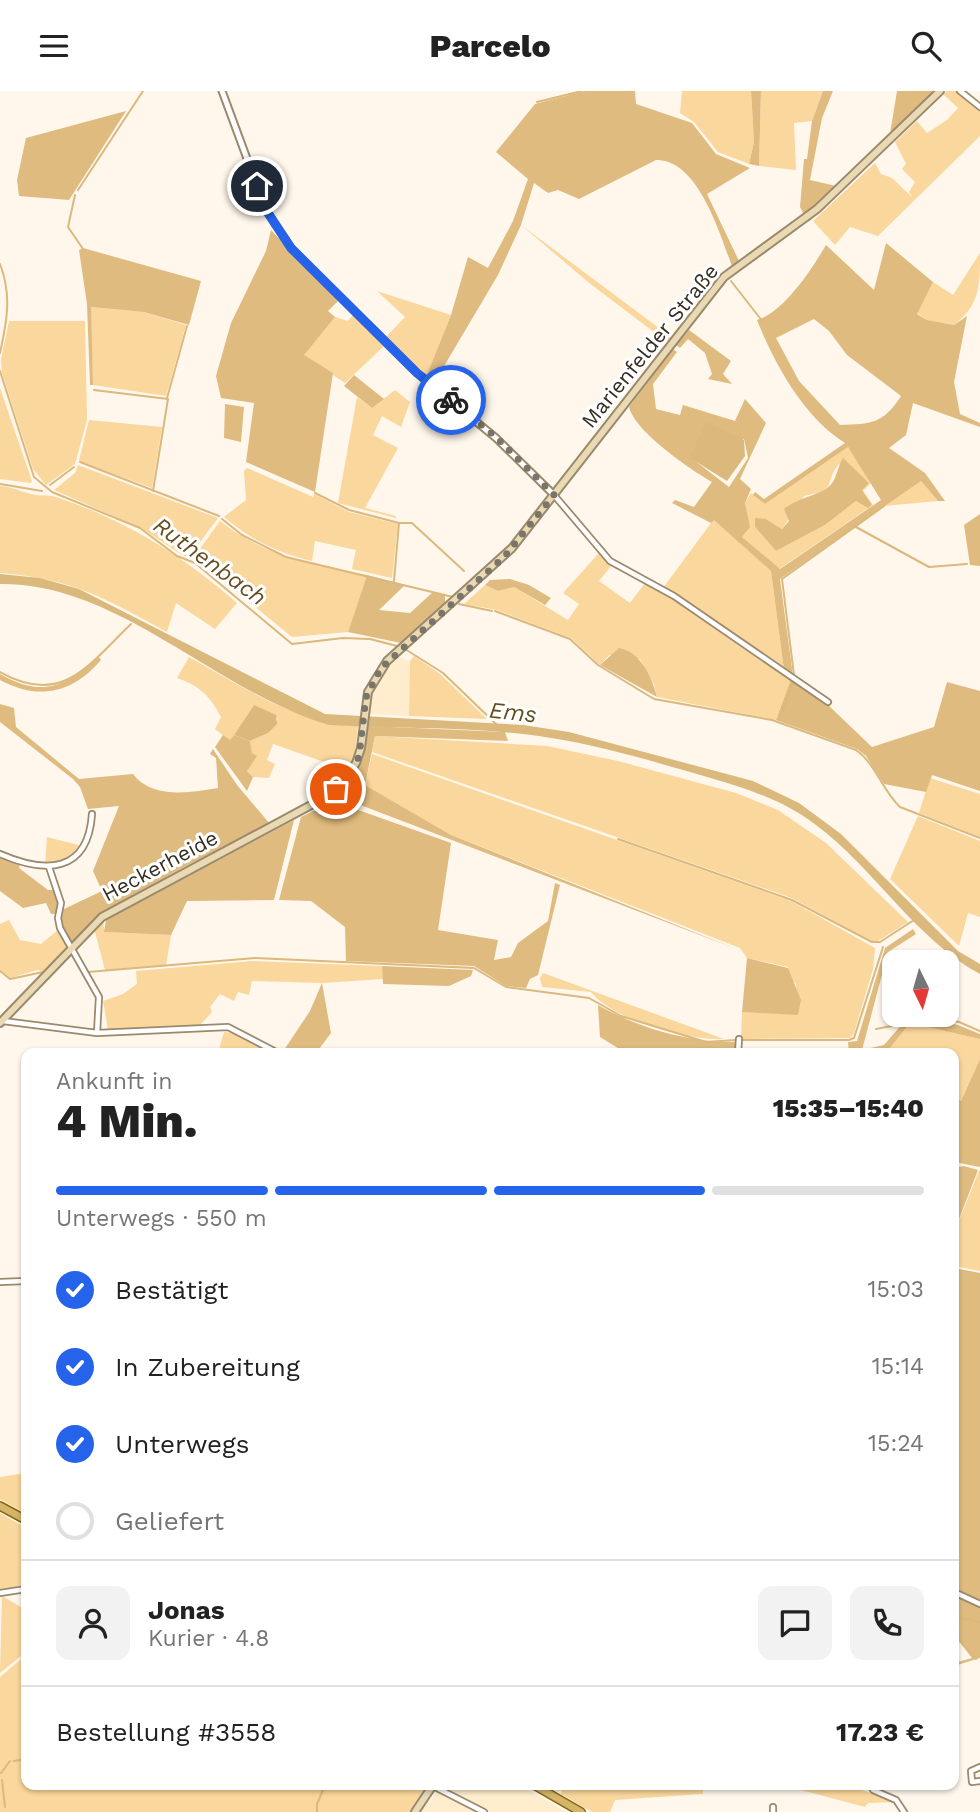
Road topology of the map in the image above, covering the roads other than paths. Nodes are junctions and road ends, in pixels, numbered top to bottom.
1 (222, 91) edge
2 (940, 91) edge
3 (960, 91) edge
4 (980, 107) edge
5 (554, 495) junction
6 (828, 702) dead end
7 (92, 814) dead end
8 (274, 825) joint
9 (0, 854) edge
10 (50, 867) junction
11 (71, 950) junction
12 (2, 1022) edge
13 (97, 1033) junction
14 (739, 1039) dead end
15 (268, 1048) edge
16 (738, 1048) edge
17 (21, 1281) edge
18 (0, 1282) edge
19 (0, 1506) edge
20 (21, 1517) edge
21 (21, 1590) edge
22 (0, 1593) edge
23 (959, 1594) edge
24 (980, 1604) edge
25 (980, 1767) edge
26 (980, 1781) edge
27 (430, 1790) edge
28 (442, 1790) edge
29 (543, 1790) edge
30 (873, 1790) edge
31 (470, 1805) junction
32 (415, 1812) edge
33 (467, 1812) edge
34 (484, 1812) edge
35 (582, 1812) edge
36 (904, 1812) edge

1 - 5 street
2 - 5 main road, Marienfelder Straße
3 - 4 street
5 - 6 street
5 - 8 main road, Marienfelder Straße
7 - 10 street
8 - 11 main road, Heckerheide
9 - 10 street
10 - 11 street
11 - 12 main road, Heckerheide
11 - 13 street
12 - 13 street, Heckerheide
13 - 15 street, Heckerheide
14 - 16 street
17 - 18 street
19 - 20 main road
21 - 22 street
23 - 24 street
25 - 26 street
27 - 32 main road
28 - 31 street
29 - 35 main road
30 - 36 street
31 - 33 street
31 - 34 street

